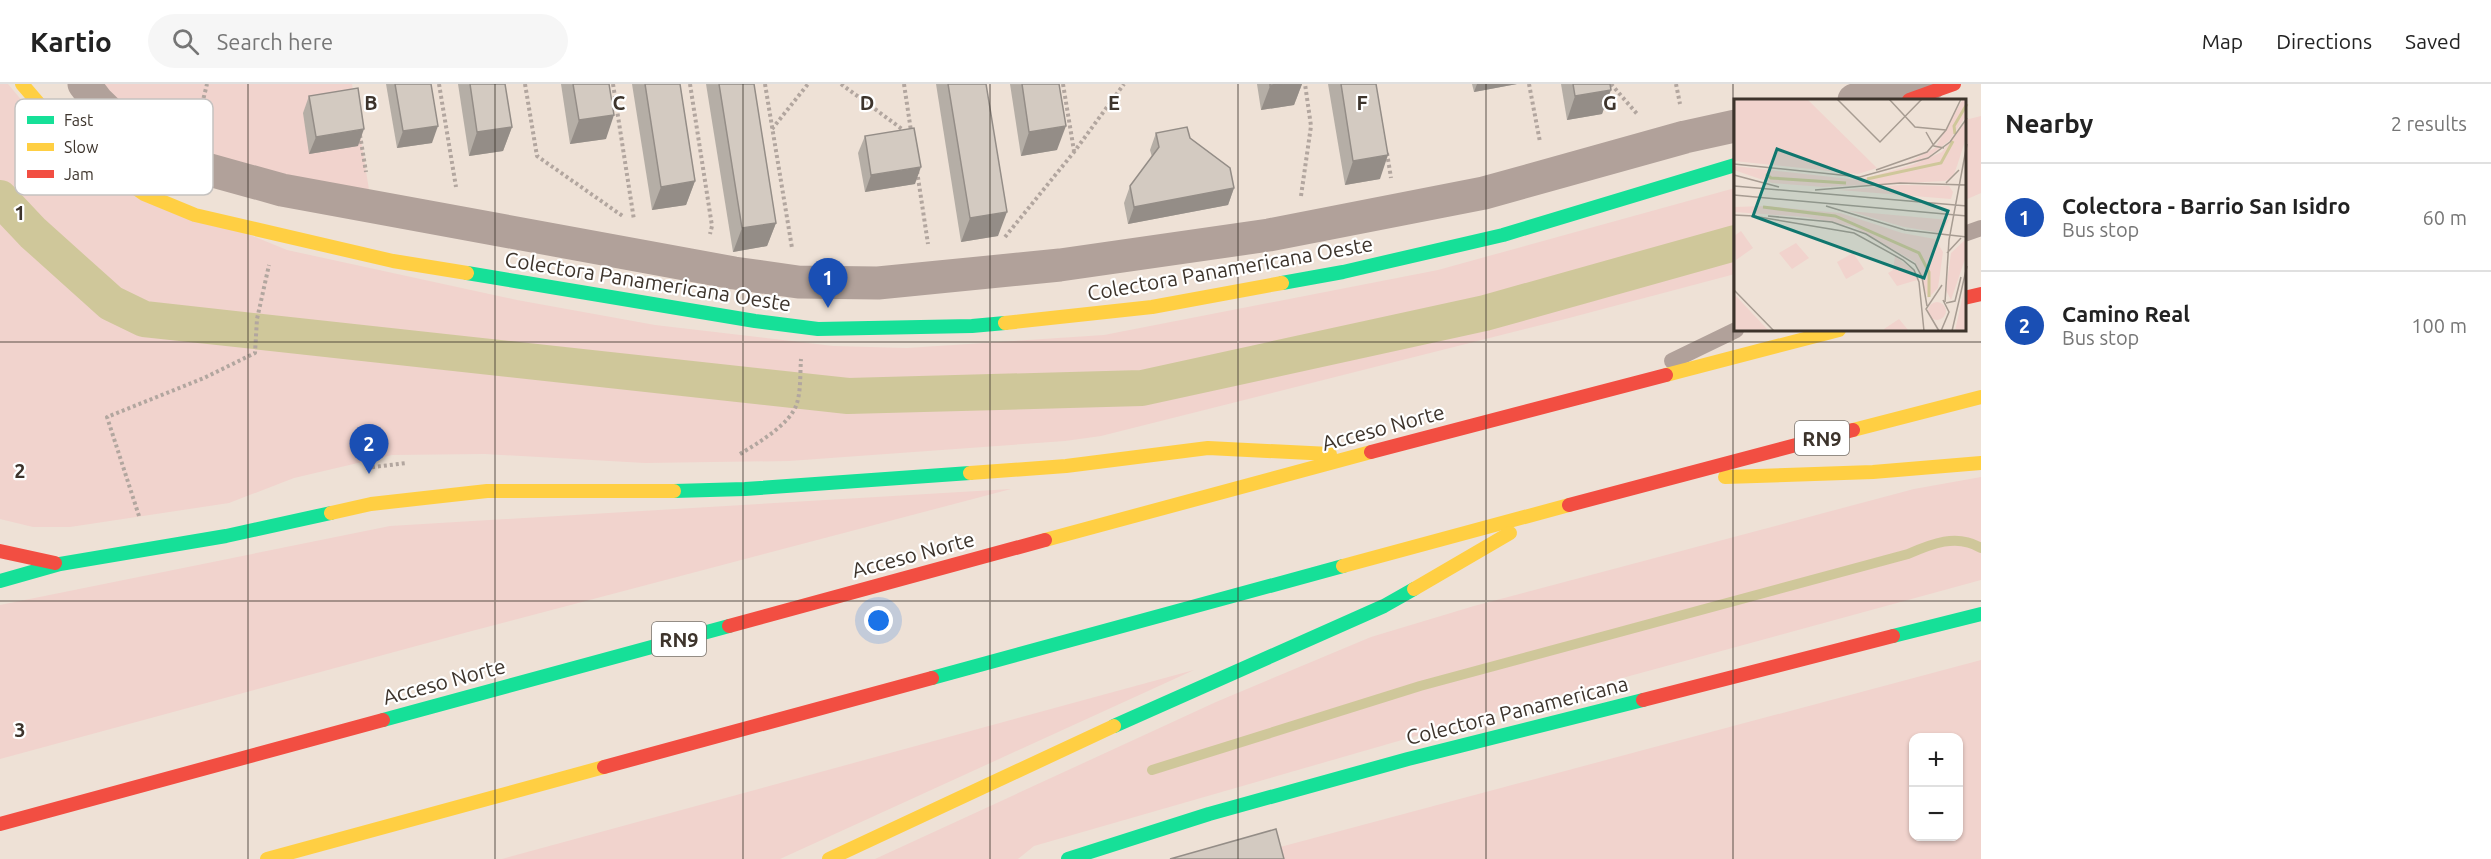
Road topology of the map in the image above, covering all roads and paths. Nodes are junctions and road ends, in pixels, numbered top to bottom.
1 (22, 84) edge
2 (84, 84) edge
3 (207, 84) edge
4 (439, 84) edge
5 (525, 84) edge
6 (613, 84) edge
7 (690, 84) edge
8 (765, 84) edge
9 (808, 84) edge
10 (841, 84) edge
11 (904, 84) edge
12 (1063, 84) edge
13 (1125, 84) edge
14 (1305, 84) edge
15 (1529, 84) edge
16 (1930, 84) edge
17 (1954, 84) edge
18 (35, 99) edge
19 (95, 99) edge
20 (203, 99) edge
21 (1859, 99) edge
22 (1912, 99) edge
23 (1734, 126) edge
24 (359, 129) edge
25 (772, 129) junction
26 (1385, 141) edge
27 (1074, 152) junction
28 (916, 160) edge
29 (1734, 165) edge
30 (213, 171) edge
31 (1545, 176) junction
32 (146, 195) edge
33 (372, 206) junction
34 (1396, 210) junction
35 (462, 223) junction
36 (1981, 228) edge
37 (1000, 230) edge
38 (1296, 230) junction
39 (1966, 234) edge
40 (702, 267) junction
41 (933, 277) junction
42 (798, 282) junction
43 (1981, 294) edge
44 (1966, 298) edge
45 (257, 319) dead end
46 (1734, 331) edge
47 (1831, 332) edge
48 (800, 372) dead end
49 (1618, 386) junction
50 (1981, 397) edge
51 (1359, 455) junction
52 (738, 456) dead end
53 (1981, 463) edge
54 (1664, 479) junction
55 (1551, 510) junction
56 (142, 527) dead end
57 (0, 551) edge
58 (60, 564) junction
59 (0, 581) edge
60 (1981, 614) edge
61 (0, 824) edge
62 (267, 859) edge
63 (829, 859) edge
64 (1068, 859) edge

1 - 18 main road, Colectora Panamericana Oeste
2 - 19 street
3 - 20 path
4 - 35 path
5 - 6 path
7 - 40 path
8 - 25 path
9 - 25 path
10 - 11 path
12 - 27 path
13 - 27 path
14 - 38 path
15 - 31 path
16 - 21 street
17 - 22 main road
23 - 31 street
24 - 33 path
25 - 42 path
26 - 34 path
27 - 37 path
28 - 41 path
29 - 32 main road, Colectora Panamericana Oeste
30 - 33 street
31 - 34 street
33 - 35 street
34 - 38 street
35 - 40 street
36 - 39 lane
38 - 41 street
40 - 42 street
41 - 42 street
43 - 44 main road
45 - 56 path
46 - 49 lane
47 - 49 main road, Acceso Norte / RN9
48 - 52 path
49 - 51 main road, Acceso Norte / RN9
50 - 54 main road, RN9
51 - 58 main road
51 - 61 main road, Acceso Norte / RN9
53 - 54 main road
54 - 55 main road, RN9
55 - 62 main road, RN9
55 - 63 main road
57 - 58 main road
58 - 59 main road
60 - 64 main road, Colectora Panamericana

